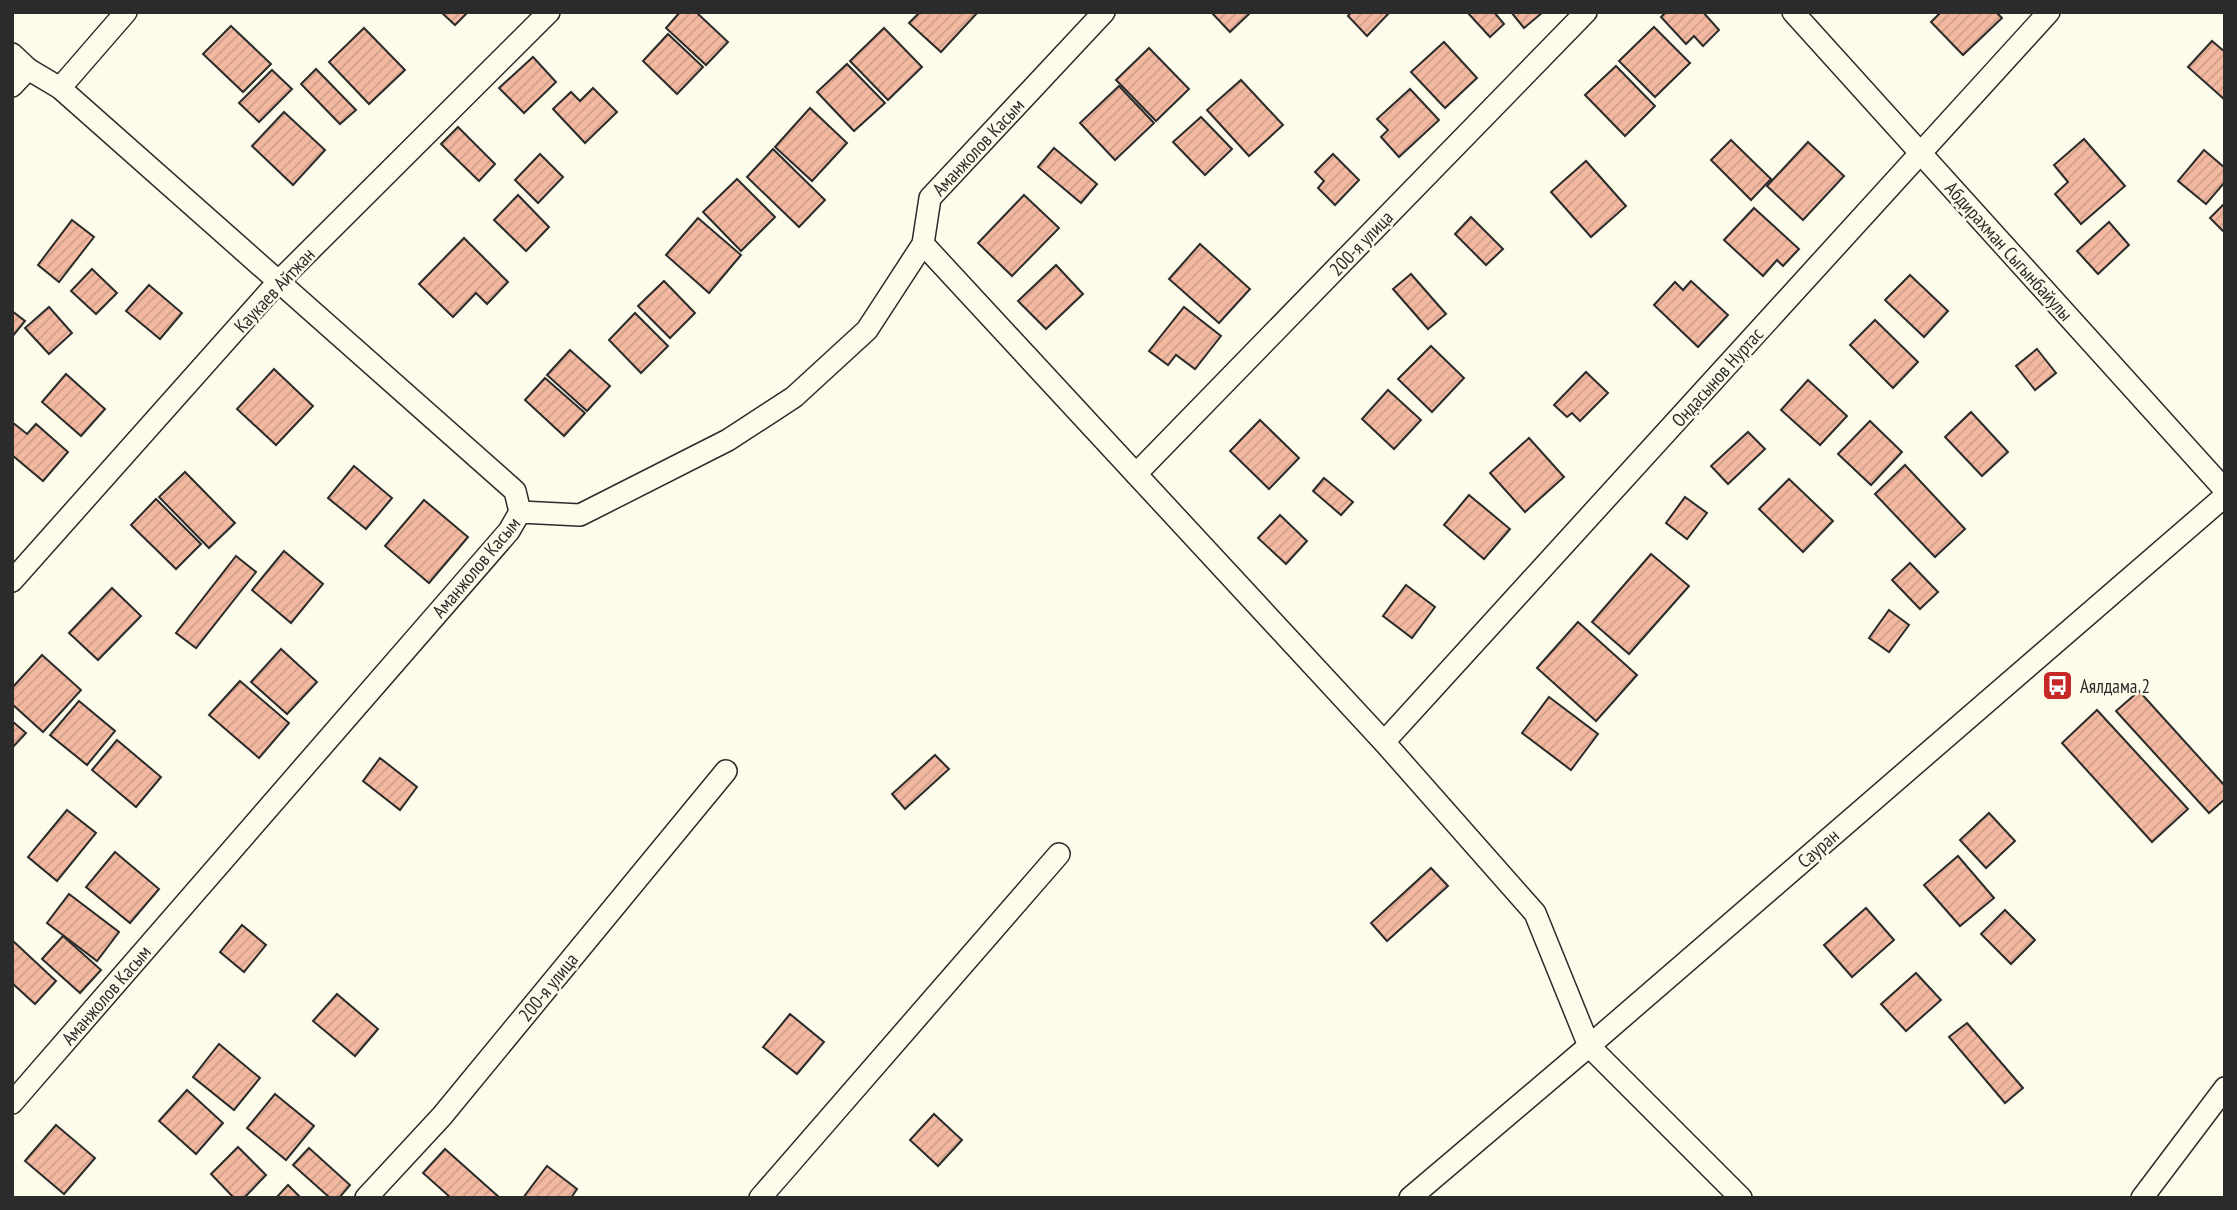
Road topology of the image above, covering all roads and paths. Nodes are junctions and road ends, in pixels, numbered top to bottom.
1 (126, 12) edge
2 (549, 12) edge
3 (1104, 12) edge
4 (1586, 12) edge
5 (1793, 12) edge
6 (2049, 12) edge
7 (20, 61) edge
8 (12, 86) edge
9 (60, 88) junction
10 (1921, 153) junction
11 (923, 244) junction
12 (278, 282) junction
13 (1136, 474) junction
14 (2225, 490) edge
15 (2225, 496) edge
16 (520, 512) junction
17 (12, 580) edge
18 (1384, 742) junction
19 (726, 771) dead end
20 (1059, 854) dead end
21 (1589, 1046) junction
22 (2225, 1087) edge
23 (12, 1103) edge
24 (366, 1198) edge
25 (760, 1198) edge
26 (1410, 1198) edge
27 (1741, 1198) edge
28 (2142, 1198) edge

1 - 9 street
2 - 12 street, Каукаев Айтжан
3 - 11 street, Аманжолов Касым
4 - 13 street, 200-я улица
5 - 10 street, Абдирахман Сыгынбайулы
6 - 10 street, Ондасынов Нуртас
7 - 8 street
7 - 9 street
9 - 12 street
10 - 14 street, Абдирахман Сыгынбайулы
10 - 18 street, Ондасынов Нуртас
11 - 13 street
11 - 16 street, Аманжолов Касым
12 - 16 street
12 - 17 street, Каукаев Айтжан
13 - 18 street
15 - 21 street, Сауран
16 - 23 street, Аманжолов Касым
18 - 21 street
19 - 24 street, 200-я улица
20 - 25 street
21 - 26 street, Сауран
21 - 27 street
22 - 28 street

